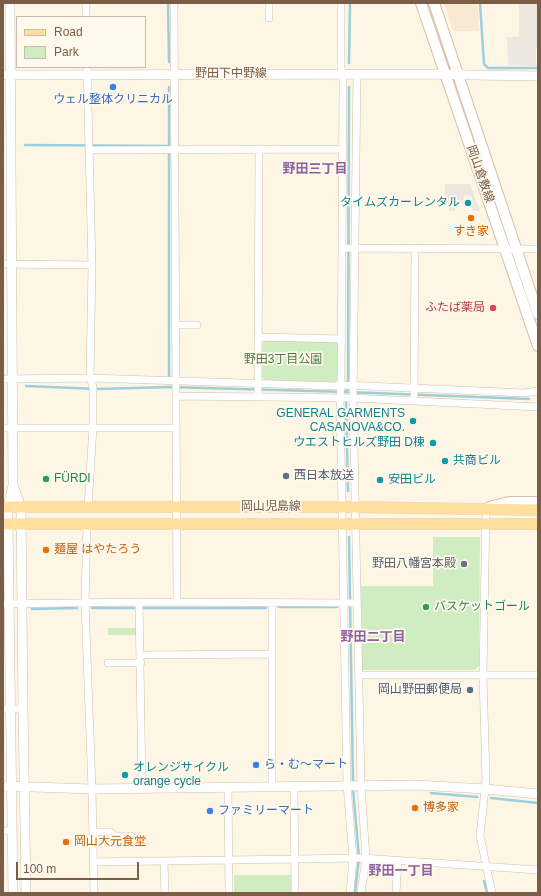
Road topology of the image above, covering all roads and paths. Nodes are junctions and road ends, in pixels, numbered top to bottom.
1 (10, 3) edge
2 (86, 3) edge
3 (174, 3) edge
4 (269, 3) edge
5 (341, 3) edge
6 (421, 3) edge
7 (434, 3) edge
8 (86, 16) edge
9 (269, 18) dead end
10 (87, 71) edge
11 (174, 74) junction
12 (342, 74) junction
13 (357, 74) junction
14 (445, 74) junction
15 (7, 75) edge
16 (458, 75) junction
17 (538, 76) edge
18 (88, 97) junction
19 (130, 97) dead end
20 (89, 147) junction
21 (171, 149) junction
22 (259, 149) junction
23 (343, 149) junction
24 (349, 248) junction
25 (415, 248) junction
26 (511, 249) junction
27 (538, 249) edge
28 (7, 264) edge
29 (92, 265) junction
30 (538, 314) edge
31 (175, 325) junction
32 (197, 325) dead end
33 (258, 337) junction
34 (342, 339) junction
35 (538, 346) edge
36 (7, 379) edge
37 (92, 385) junction
38 (176, 388) junction
39 (258, 389) junction
40 (538, 391) edge
41 (347, 392) junction
42 (414, 395) junction
43 (538, 407) edge
44 (93, 427) junction
45 (8, 428) edge
46 (176, 428) junction
47 (13, 485) junction
48 (538, 502) edge
49 (6, 507) edge
50 (21, 507) junction
51 (88, 507) junction
52 (176, 507) junction
53 (341, 507) junction
54 (355, 507) junction
55 (486, 508) junction
56 (538, 510) edge
57 (342, 523) junction
58 (355, 523) junction
59 (6, 524) edge
60 (21, 524) junction
61 (87, 524) junction
62 (176, 524) junction
63 (485, 524) junction
64 (538, 524) edge
65 (139, 602) junction
66 (177, 602) junction
67 (85, 603) junction
68 (272, 603) junction
69 (350, 603) junction
70 (6, 604) edge
71 (22, 604) junction
72 (272, 654) junction
73 (141, 655) junction
74 (108, 663) dead end
75 (141, 663) junction
76 (358, 675) junction
77 (483, 675) junction
78 (538, 675) edge
79 (6, 709) edge
80 (23, 709) junction
81 (354, 785) junction
82 (7, 786) edge
83 (272, 786) junction
84 (294, 786) junction
85 (24, 787) junction
86 (228, 787) junction
87 (92, 788) junction
88 (142, 788) junction
89 (485, 789) junction
90 (538, 794) edge
91 (8, 830) edge
92 (93, 832) junction
93 (131, 836) dead end
94 (359, 858) junction
95 (295, 859) junction
96 (229, 860) junction
97 (398, 860) junction
98 (164, 861) junction
99 (93, 862) junction
100 (485, 866) junction
101 (538, 870) edge
102 (13, 893) edge
103 (26, 893) edge
104 (94, 893) edge
105 (165, 893) edge
106 (230, 893) edge
107 (295, 893) edge
108 (350, 893) edge
109 (361, 893) edge
110 (396, 893) edge
111 (492, 893) edge

1 - 15 street
2 - 8 street
3 - 11 street
4 - 9 street
5 - 12 street
6 - 14 main road, 岡山倉敷線
7 - 16 main road, 岡山倉敷線
10 - 11 street, 野田下中野線
10 - 15 street, 野田下中野線
10 - 18 street
11 - 12 street, 野田下中野線
11 - 21 street
12 - 13 street, 野田下中野線
12 - 23 street
13 - 14 street, 野田下中野線
13 - 24 street
14 - 16 street, 野田下中野線
14 - 26 main road, 岡山倉敷線
15 - 28 street
16 - 17 street, 野田下中野線
16 - 26 main road, 岡山倉敷線
18 - 19 street
18 - 20 street
20 - 21 street
20 - 29 street
21 - 22 street
21 - 31 street
22 - 23 street
22 - 33 street
23 - 24 street
24 - 25 street
24 - 34 street
24 - 41 street
25 - 26 street
25 - 42 street
26 - 27 street
26 - 30 main road, 岡山倉敷線
26 - 35 main road, 岡山倉敷線
28 - 29 street
28 - 36 street
29 - 37 street
31 - 32 street
31 - 38 street
33 - 34 street
33 - 39 street
34 - 41 street
36 - 37 street
36 - 45 street
37 - 38 street
37 - 44 street
38 - 39 street
38 - 39 street
38 - 46 street
39 - 41 street
39 - 41 street
40 - 42 street
41 - 42 street
41 - 42 street
41 - 53 street
41 - 54 street
42 - 43 street
44 - 45 street
44 - 46 street
44 - 51 street
45 - 47 street
46 - 52 street
47 - 49 street
47 - 50 street
48 - 55 main road
49 - 50 main road, 岡山児島線
49 - 59 street
50 - 51 main road, 岡山児島線
50 - 60 street
51 - 52 main road, 岡山児島線
52 - 53 main road, 岡山児島線
52 - 62 street
53 - 54 main road, 岡山児島線
53 - 57 street
54 - 55 main road, 岡山児島線
54 - 58 street
55 - 56 main road, 岡山児島線
55 - 63 street
57 - 58 main road, 岡山児島線
57 - 62 main road, 岡山児島線
57 - 69 street
58 - 63 main road, 岡山児島線
58 - 69 street
59 - 60 main road, 岡山児島線
59 - 70 street
60 - 61 main road, 岡山児島線
60 - 71 street
61 - 62 main road, 岡山児島線
61 - 67 street
62 - 66 street
63 - 64 main road, 岡山児島線
63 - 77 street
65 - 66 street
65 - 67 street
65 - 73 street
66 - 68 street
67 - 71 street
67 - 87 street
68 - 69 street
68 - 72 street
69 - 76 street
69 - 81 street
70 - 71 street
70 - 79 street
71 - 80 street
72 - 73 street
72 - 83 street
73 - 75 street
74 - 75 street
75 - 88 street
76 - 77 street
76 - 81 street
77 - 78 street
77 - 89 street
79 - 80 street
79 - 82 street
80 - 85 street
81 - 84 street
81 - 89 street
81 - 94 street
81 - 94 street
82 - 85 street
82 - 91 street
83 - 84 street
83 - 86 street
84 - 95 street
85 - 87 street
85 - 103 street
86 - 88 street
86 - 96 street
87 - 88 street
87 - 92 street
89 - 90 street
89 - 100 street
91 - 102 street
92 - 93 street
92 - 99 street
94 - 95 street
94 - 97 street
94 - 108 street
94 - 109 street
95 - 96 street
95 - 107 street
96 - 98 street
96 - 106 street
97 - 100 street
97 - 110 street
98 - 99 street
98 - 105 street
99 - 104 street
100 - 101 street
100 - 111 street

